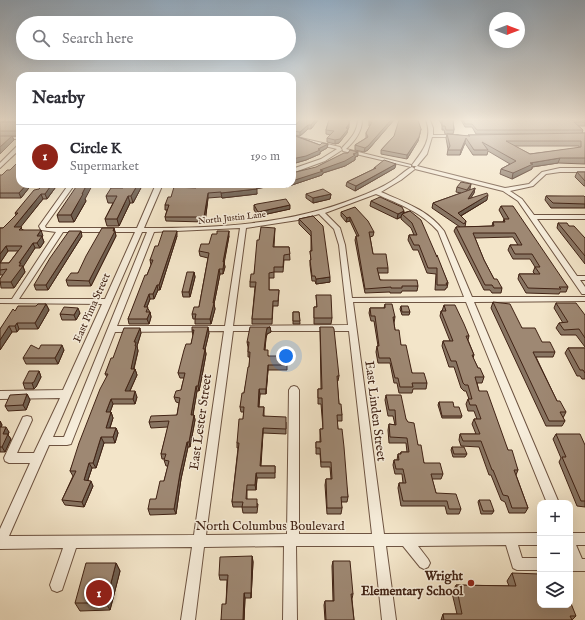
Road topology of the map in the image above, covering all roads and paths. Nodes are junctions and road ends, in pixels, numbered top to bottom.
1 (341, 149) joint
2 (426, 149) edge
3 (16, 150) edge
4 (0, 166) edge
5 (413, 167) junction
6 (296, 170) edge
7 (585, 170) edge
8 (69, 188) edge
9 (158, 188) edge
10 (504, 190) junction
11 (376, 192) junction
12 (320, 212) junction
13 (531, 217) junction
14 (585, 217) edge
15 (243, 227) junction
16 (60, 230) junction
17 (140, 230) junction
18 (151, 230) junction
19 (575, 278) junction
20 (585, 278) edge
21 (585, 292) edge
22 (585, 298) edge
23 (348, 300) junction
24 (469, 300) junction
25 (0, 301) edge
26 (14, 301) junction
27 (108, 302) junction
28 (96, 328) junction
29 (112, 328) junction
30 (352, 328) junction
31 (228, 329) junction
32 (294, 390) dead end
33 (67, 394) junction
34 (0, 395) edge
35 (27, 420) dead end
36 (46, 441) junction
37 (38, 458) junction
38 (551, 500) edge
39 (510, 539) junction
40 (537, 539) edge
41 (573, 539) edge
42 (585, 539) edge
43 (292, 540) junction
44 (379, 540) junction
45 (406, 540) junction
46 (199, 541) junction
47 (0, 542) edge
48 (72, 542) junction
49 (573, 553) edge
50 (424, 563) dead end
51 (537, 564) edge
52 (578, 565) edge
53 (57, 585) dead end
54 (188, 620) edge
55 (290, 620) edge
56 (389, 620) edge

1 - 5 street
1 - 6 street
2 - 5 street, North Justin Lane
3 - 4 street
5 - 10 street
5 - 11 street, North Justin Lane
7 - 10 street
8 - 16 street, North Justin Lane
9 - 17 street, East Pima Street
10 - 13 street
11 - 12 street, North Justin Lane
11 - 24 street
12 - 15 street, North Justin Lane
12 - 23 street, East Linden Street
13 - 14 street
13 - 19 street
15 - 18 street, North Justin Lane
15 - 31 street, East Lester Street
16 - 17 street, North Justin Lane
16 - 26 street
17 - 18 street, North Justin Lane
17 - 27 street, East Pima Street
18 - 29 street
19 - 20 street
19 - 21 street
22 - 24 street
23 - 24 street
23 - 30 street, East Linden Street
24 - 38 street
25 - 26 street
26 - 27 street
27 - 28 street, East Pima Street
28 - 29 street
28 - 33 street, East Pima Street
29 - 31 street
29 - 36 street
30 - 31 street
30 - 44 street, East Linden Street
31 - 46 street, East Lester Street
32 - 43 street
33 - 34 street
33 - 36 street, East Pima Street
35 - 37 street
36 - 37 street, East Pima Street
37 - 47 street, East Pima Street
39 - 40 street, North Columbus Boulevard
39 - 45 street, North Columbus Boulevard
39 - 51 street
41 - 42 street
43 - 44 street, North Columbus Boulevard
43 - 46 street, North Columbus Boulevard
43 - 55 street
44 - 45 street, North Columbus Boulevard
44 - 56 street, East Linden Street
45 - 50 street
46 - 48 street, North Columbus Boulevard
46 - 54 street, East Lester Street
47 - 48 street, North Columbus Boulevard
48 - 53 street
49 - 52 street

